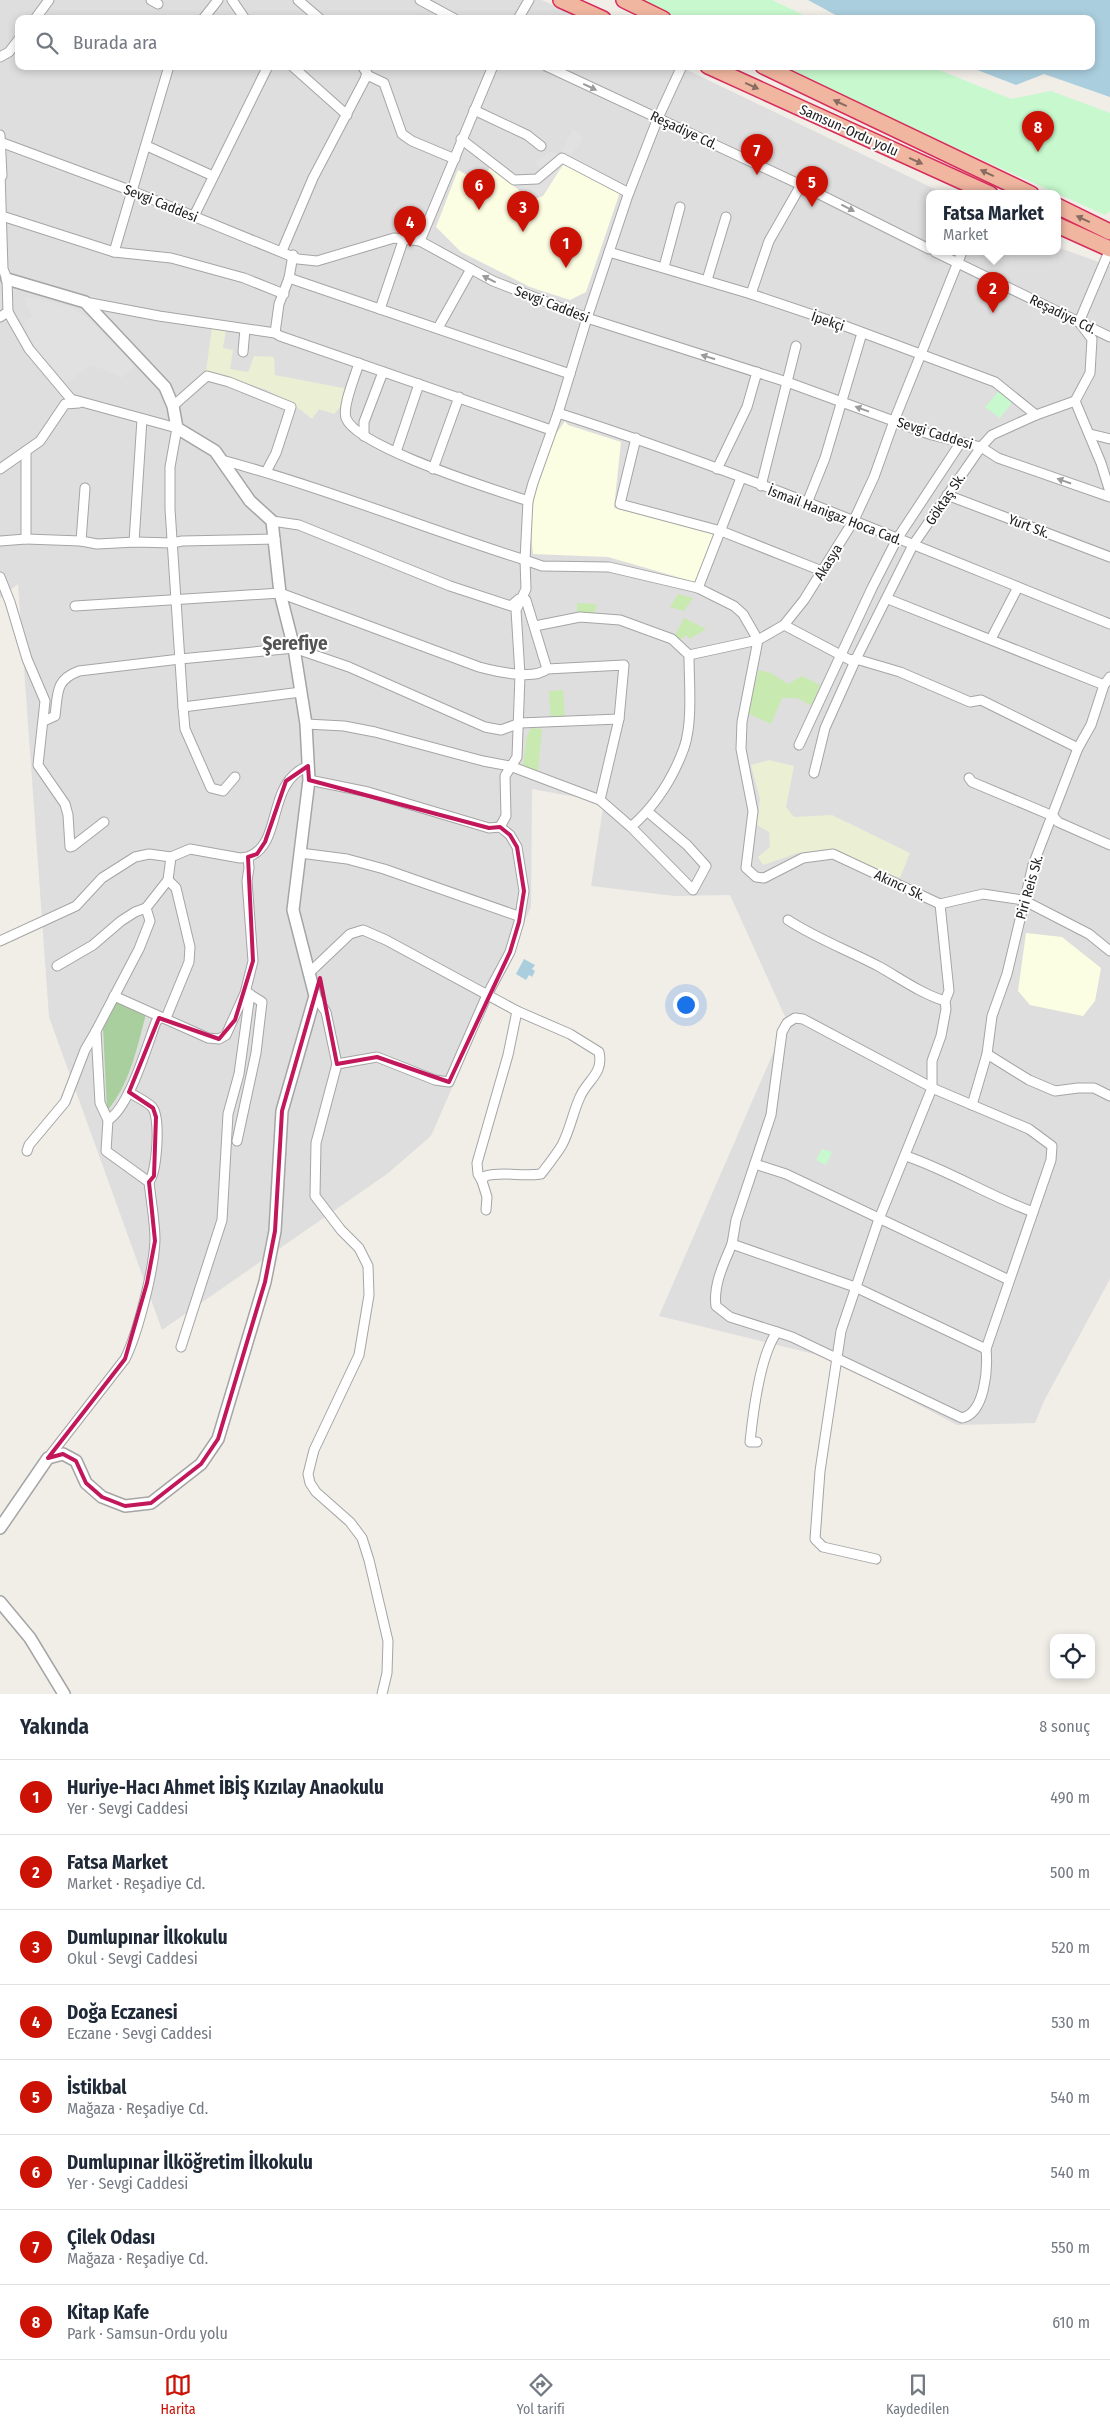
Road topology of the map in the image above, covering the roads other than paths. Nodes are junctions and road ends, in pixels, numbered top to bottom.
1 (49, 0) edge
2 (218, 0) edge
3 (232, 0) edge
4 (298, 0) edge
5 (420, 0) edge
6 (529, 0) edge
7 (561, 0) edge
8 (624, 0) edge
9 (37, 15) edge
10 (206, 15) edge
11 (242, 15) edge
12 (315, 15) edge
13 (447, 15) edge
14 (520, 15) edge
15 (594, 15) edge
16 (655, 15) edge
17 (14, 52) edge
18 (0, 57) edge
19 (168, 70) edge
20 (266, 70) edge
21 (296, 70) edge
22 (365, 70) edge
23 (491, 70) edge
24 (555, 70) edge
25 (680, 70) edge
26 (717, 70) edge
27 (771, 70) edge
28 (366, 75) junction
29 (474, 110) junction
30 (347, 115) junction
31 (658, 118) junction
32 (0, 140) edge
33 (461, 140) junction
34 (147, 146) junction
35 (541, 146) dead end
36 (455, 159) junction
37 (0, 172) edge
38 (212, 176) junction
39 (801, 184) junction
40 (980, 190) edge
41 (1023, 190) edge
42 (132, 191) junction
43 (628, 193) junction
44 (680, 207) dead end
45 (1061, 208) edge
46 (194, 216) junction
47 (3, 217) junction
48 (726, 217) dead end
49 (1061, 227) edge
50 (1110, 232) edge
51 (404, 238) junction
52 (420, 241) junction
53 (926, 247) edge
54 (1110, 249) edge
55 (282, 251) junction
56 (114, 252) junction
57 (608, 252) junction
58 (294, 255) junction
59 (941, 255) edge
60 (961, 255) edge
61 (957, 263) junction
62 (664, 267) junction
63 (470, 269) junction
64 (289, 278) junction
65 (6, 279) junction
66 (708, 280) junction
67 (284, 294) junction
68 (751, 294) junction
69 (85, 302) junction
70 (380, 309) junction
71 (4, 315) edge
72 (587, 318) junction
73 (1079, 322) junction
74 (245, 328) junction
75 (438, 328) junction
76 (275, 333) junction
77 (862, 333) junction
78 (1110, 337) edge
79 (796, 346) dead end
80 (243, 352) dead end
81 (920, 355) junction
82 (359, 364) junction
83 (383, 372) junction
84 (757, 372) junction
85 (570, 374) junction
86 (787, 382) junction
87 (419, 384) junction
88 (459, 397) junction
89 (1075, 401) junction
90 (841, 402) junction
91 (82, 403) junction
92 (173, 406) junction
93 (558, 413) junction
94 (1036, 415) junction
95 (142, 419) junction
96 (894, 421) junction
97 (178, 428) junction
98 (551, 430) junction
99 (1090, 434) junction
100 (364, 436) junction
101 (636, 438) junction
102 (1110, 439) edge
103 (962, 442) junction
104 (980, 447) junction
105 (26, 451) junction
106 (396, 452) junction
107 (222, 460) junction
108 (717, 469) junction
109 (0, 470) edge
110 (433, 470) junction
111 (266, 472) junction
112 (741, 478) junction
113 (761, 486) junction
114 (85, 488) dead end
115 (1110, 492) edge
116 (947, 495) junction
117 (1110, 497) edge
118 (528, 501) junction
119 (807, 503) junction
120 (854, 520) junction
121 (272, 521) junction
122 (721, 531) junction
123 (26, 539) junction
124 (275, 539) junction
125 (898, 539) junction
126 (0, 540) edge
127 (81, 541) junction
128 (134, 542) junction
129 (172, 543) junction
130 (913, 545) junction
131 (1110, 557) edge
132 (525, 560) junction
133 (822, 571) junction
134 (0, 577) edge
135 (1018, 587) junction
136 (698, 588) junction
137 (280, 593) junction
138 (177, 598) junction
139 (519, 599) junction
140 (888, 599) junction
141 (75, 606) dead end
142 (1110, 624) edge
143 (784, 625) junction
144 (535, 626) junction
145 (991, 639) junction
146 (758, 640) junction
147 (294, 648) junction
148 (842, 654) junction
149 (689, 655) junction
150 (180, 658) junction
151 (856, 660) junction
152 (547, 669) junction
153 (520, 675) junction
154 (1110, 677) edge
155 (1104, 685) junction
156 (301, 692) junction
157 (183, 707) junction
158 (619, 719) junction
159 (44, 721) junction
160 (520, 723) junction
161 (306, 724) junction
162 (799, 745) dead end
163 (1078, 748) junction
164 (308, 766) junction
165 (510, 766) junction
166 (814, 773) dead end
167 (235, 777) dead end
168 (968, 778) dead end
169 (309, 780) junction
170 (600, 800) junction
171 (648, 812) junction
172 (1053, 816) junction
173 (104, 822) dead end
174 (500, 827) junction
175 (631, 828) junction
176 (1110, 845) edge
177 (300, 853) junction
178 (171, 857) junction
179 (248, 857) junction
180 (168, 880) junction
181 (1023, 900) junction
182 (940, 904) junction
183 (146, 908) junction
184 (518, 916) junction
185 (788, 920) dead end
186 (0, 941) edge
187 (1110, 951) edge
188 (57, 966) dead end
189 (309, 973) junction
190 (248, 993) junction
191 (487, 995) junction
192 (114, 996) junction
193 (315, 996) junction
194 (945, 1001) junction
195 (517, 1011) junction
196 (166, 1018) junction
197 (96, 1030) junction
198 (986, 1054) junction
199 (337, 1064) junction
200 (932, 1088) junction
201 (129, 1092) junction
202 (1110, 1096) edge
203 (972, 1104) junction
204 (108, 1120) junction
205 (237, 1141) dead end
206 (26, 1151) dead end
207 (906, 1156) junction
208 (755, 1164) junction
209 (482, 1181) junction
210 (149, 1182) junction
211 (486, 1210) dead end
212 (1033, 1212) junction
213 (879, 1220) junction
214 (732, 1244) junction
215 (1009, 1280) junction
216 (855, 1287) junction
217 (777, 1332) junction
218 (181, 1347) dead end
219 (986, 1349) junction
220 (836, 1357) junction
221 (757, 1442) dead end
222 (48, 1458) junction
223 (0, 1528) edge
224 (876, 1559) dead end
225 (1, 1606) edge
226 (64, 1694) edge
227 (382, 1694) edge

1 - 9 street
2 - 10 street
3 - 11 street
4 - 12 street
5 - 13 street
6 - 14 street
7 - 15 highway
8 - 16 highway
17 - 18 street
19 - 34 street
20 - 38 street
21 - 30 street
22 - 28 street
23 - 29 street
24 -> 31 street, Reşadiye Cd.
25 - 31 street
26 -> 40 highway, Samsun-Ordu yolu
41 -> 27 highway, Samsun-Ordu yolu
28 - 30 street
28 - 36 street
29 - 33 street
29 - 35 street
30 - 55 street
31 - 39 street, Reşadiye Cd.
31 - 43 street
32 - 42 street, Sevgi Caddesi
32 - 47 street
33 - 36 street
33 - 43 street
34 - 38 street
34 - 42 street
36 - 52 street
37 - 47 street
38 - 46 street
39 -> 53 street, Reşadiye Cd.
39 - 68 street
42 - 46 street, Sevgi Caddesi
42 - 56 street
43 - 57 street
44 - 62 street
50 -> 45 highway
46 - 55 street, Sevgi Caddesi
47 - 56 street
47 - 65 street
48 - 66 street
49 - 54 highway
51 - 52 street, Sevgi Caddesi
51 - 58 street, Sevgi Caddesi
51 - 70 street
52 - 63 street, Sevgi Caddesi
54 - 73 street
55 - 58 street, Sevgi Caddesi
56 - 67 street
57 - 62 street, İpekçi
57 - 72 street
58 - 64 street
59 - 61 street, Reşadiye Cd.
60 - 61 street, Akasya
61 - 73 street, Reşadiye Cd.
61 - 81 street, Akasya
62 - 66 street, İpekçi
72 -> 63 street, Sevgi Caddesi
63 - 75 street
64 - 67 street
64 - 70 street
65 - 69 street
65 - 71 street
66 - 68 street, İpekçi
67 - 76 street
68 - 77 street, İpekçi
69 - 74 street
69 - 92 street
70 - 75 street
71 - 91 street
84 -> 72 street, Sevgi Caddesi
72 - 85 street
73 - 78 street, Reşadiye Cd.
73 - 89 street
74 - 76 street
74 - 80 street
75 - 85 street
76 - 82 street
77 - 81 street, İpekçi
77 - 90 street
79 - 86 street
81 - 94 street, İpekçi
81 - 96 street, Akasya
82 - 83 street
82 - 100 street
83 - 87 street
83 - 100 street
84 - 86 street, Sevgi Caddesi
84 - 108 street
85 - 93 street
86 - 90 street, Sevgi Caddesi
86 - 113 street
87 - 88 street
87 - 106 street
88 - 98 street
88 - 110 street
89 - 94 street, Göktaş Sk.
89 - 99 street
96 -> 90 street, Sevgi Caddesi
90 - 119 street
91 - 95 street
91 - 105 street
92 - 97 street
92 - 111 street
93 - 98 street
93 - 101 street, İsmail Hanigaz Hoca Cad.
94 - 104 street, Göktaş Sk.
95 - 97 street
95 - 128 street
96 - 103 street, Sevgi Caddesi
96 - 120 street, Akasya
97 - 107 street
97 - 129 street
98 - 118 street
99 - 102 street
99 - 115 street
100 - 106 street
101 - 108 street, İsmail Hanigaz Hoca Cad.
101 - 122 street
103 - 104 street, Sevgi Caddesi
103 - 125 street, Göktaş Sk.
104 - 116 street, Göktaş Sk.
117 -> 104 street, Sevgi Caddesi
105 - 109 street
105 - 123 street
106 - 110 street
107 - 111 street
107 - 121 street
108 - 112 street, İsmail Hanigaz Hoca Cad.
110 - 118 street
111 - 132 street
112 - 113 street, İsmail Hanigaz Hoca Cad.
112 - 122 street
113 - 119 street, İsmail Hanigaz Hoca Cad.
114 - 127 street
116 - 130 street, Göktaş Sk.
116 - 131 street, Yurt Sk.
118 - 132 street
119 - 120 street, İsmail Hanigaz Hoca Cad.
120 - 125 street, İsmail Hanigaz Hoca Cad.
120 - 133 street, Akasya
121 - 124 street
121 - 139 street
122 - 133 street
122 - 136 street
123 - 126 street
123 - 127 street
124 - 129 street
124 - 137 street
125 - 130 street, İsmail Hanigaz Hoca Cad.
125 - 148 street, Göktaş Sk.
127 - 128 street
128 - 129 street
129 - 138 street
130 - 135 street, İsmail Hanigaz Hoca Cad.
130 - 140 street, Göktaş Sk.
132 - 136 street
132 - 139 street
133 - 143 street, Akasya
134 - 159 street
135 - 142 street, İsmail Hanigaz Hoca Cad.
135 - 145 street
136 - 146 street
137 - 138 street
137 - 147 street
137 - 153 street
138 - 141 street
138 - 150 street
139 - 144 street
139 - 153 street
140 - 145 street
140 - 151 street, Göktaş Sk.
143 - 146 street, Akasya
143 - 148 street
144 - 149 street
144 - 152 street
145 - 155 street
146 - 149 street, Akasya
146 - 182 street, Akıncı Sk.
147 - 150 street
147 - 156 street
147 - 160 street
148 - 151 street
148 - 162 street, Göktaş Sk.
149 - 171 street
150 - 157 street
150 - 159 street
151 - 163 street
151 - 166 street, Göktaş Sk.
152 - 153 street
152 - 158 street
153 - 160 street
154 - 155 street, Piri Reis Sk.
155 - 163 street, Piri Reis Sk.
156 - 157 street
156 - 161 street
157 - 167 street
158 - 160 street
158 - 170 street
159 - 173 street
160 - 165 street
161 - 164 street
161 - 165 street
163 - 172 street, Piri Reis Sk.
164 - 169 street
164 - 179 street
165 - 170 street
165 - 174 street
168 - 172 street
169 - 174 street
169 - 177 street
170 - 175 street
171 - 175 street
171 - 175 street
172 - 176 street
172 - 181 street, Piri Reis Sk.
174 - 184 street
177 - 184 street
177 - 189 street
178 - 179 street
178 - 180 street
178 - 186 street
179 - 190 street
180 - 183 street
180 - 196 street
181 - 182 street, Akıncı Sk.
181 - 187 street, Akıncı Sk.
181 - 198 street, Piri Reis Sk.
182 - 194 street
183 - 188 street
183 - 192 street
184 - 191 street
185 - 194 street
189 - 191 street
189 - 193 street
190 - 196 street
190 - 205 street
190 - 218 street
191 - 195 street
191 - 199 street
192 - 196 street
192 - 197 street
193 - 199 street
193 - 222 street
194 - 200 street
195 - 209 street
195 - 209 street
196 - 201 street
197 - 204 street
197 - 206 street
198 - 202 street
198 - 203 street, Piri Reis Sk.
199 - 227 street
200 - 203 street
200 - 207 street
200 - 208 street
201 - 204 street
201 - 210 street
203 - 212 street
204 - 210 street
207 - 212 street
207 - 213 street
208 - 213 street
208 - 214 street
209 - 211 street
210 - 222 street
212 - 215 street
213 - 215 street
213 - 216 street
214 - 216 street
214 - 217 street
215 - 219 street
216 - 219 street
216 - 220 street
217 - 220 street
217 - 221 street
219 - 220 street
220 - 224 street
222 - 223 street
225 - 226 street

